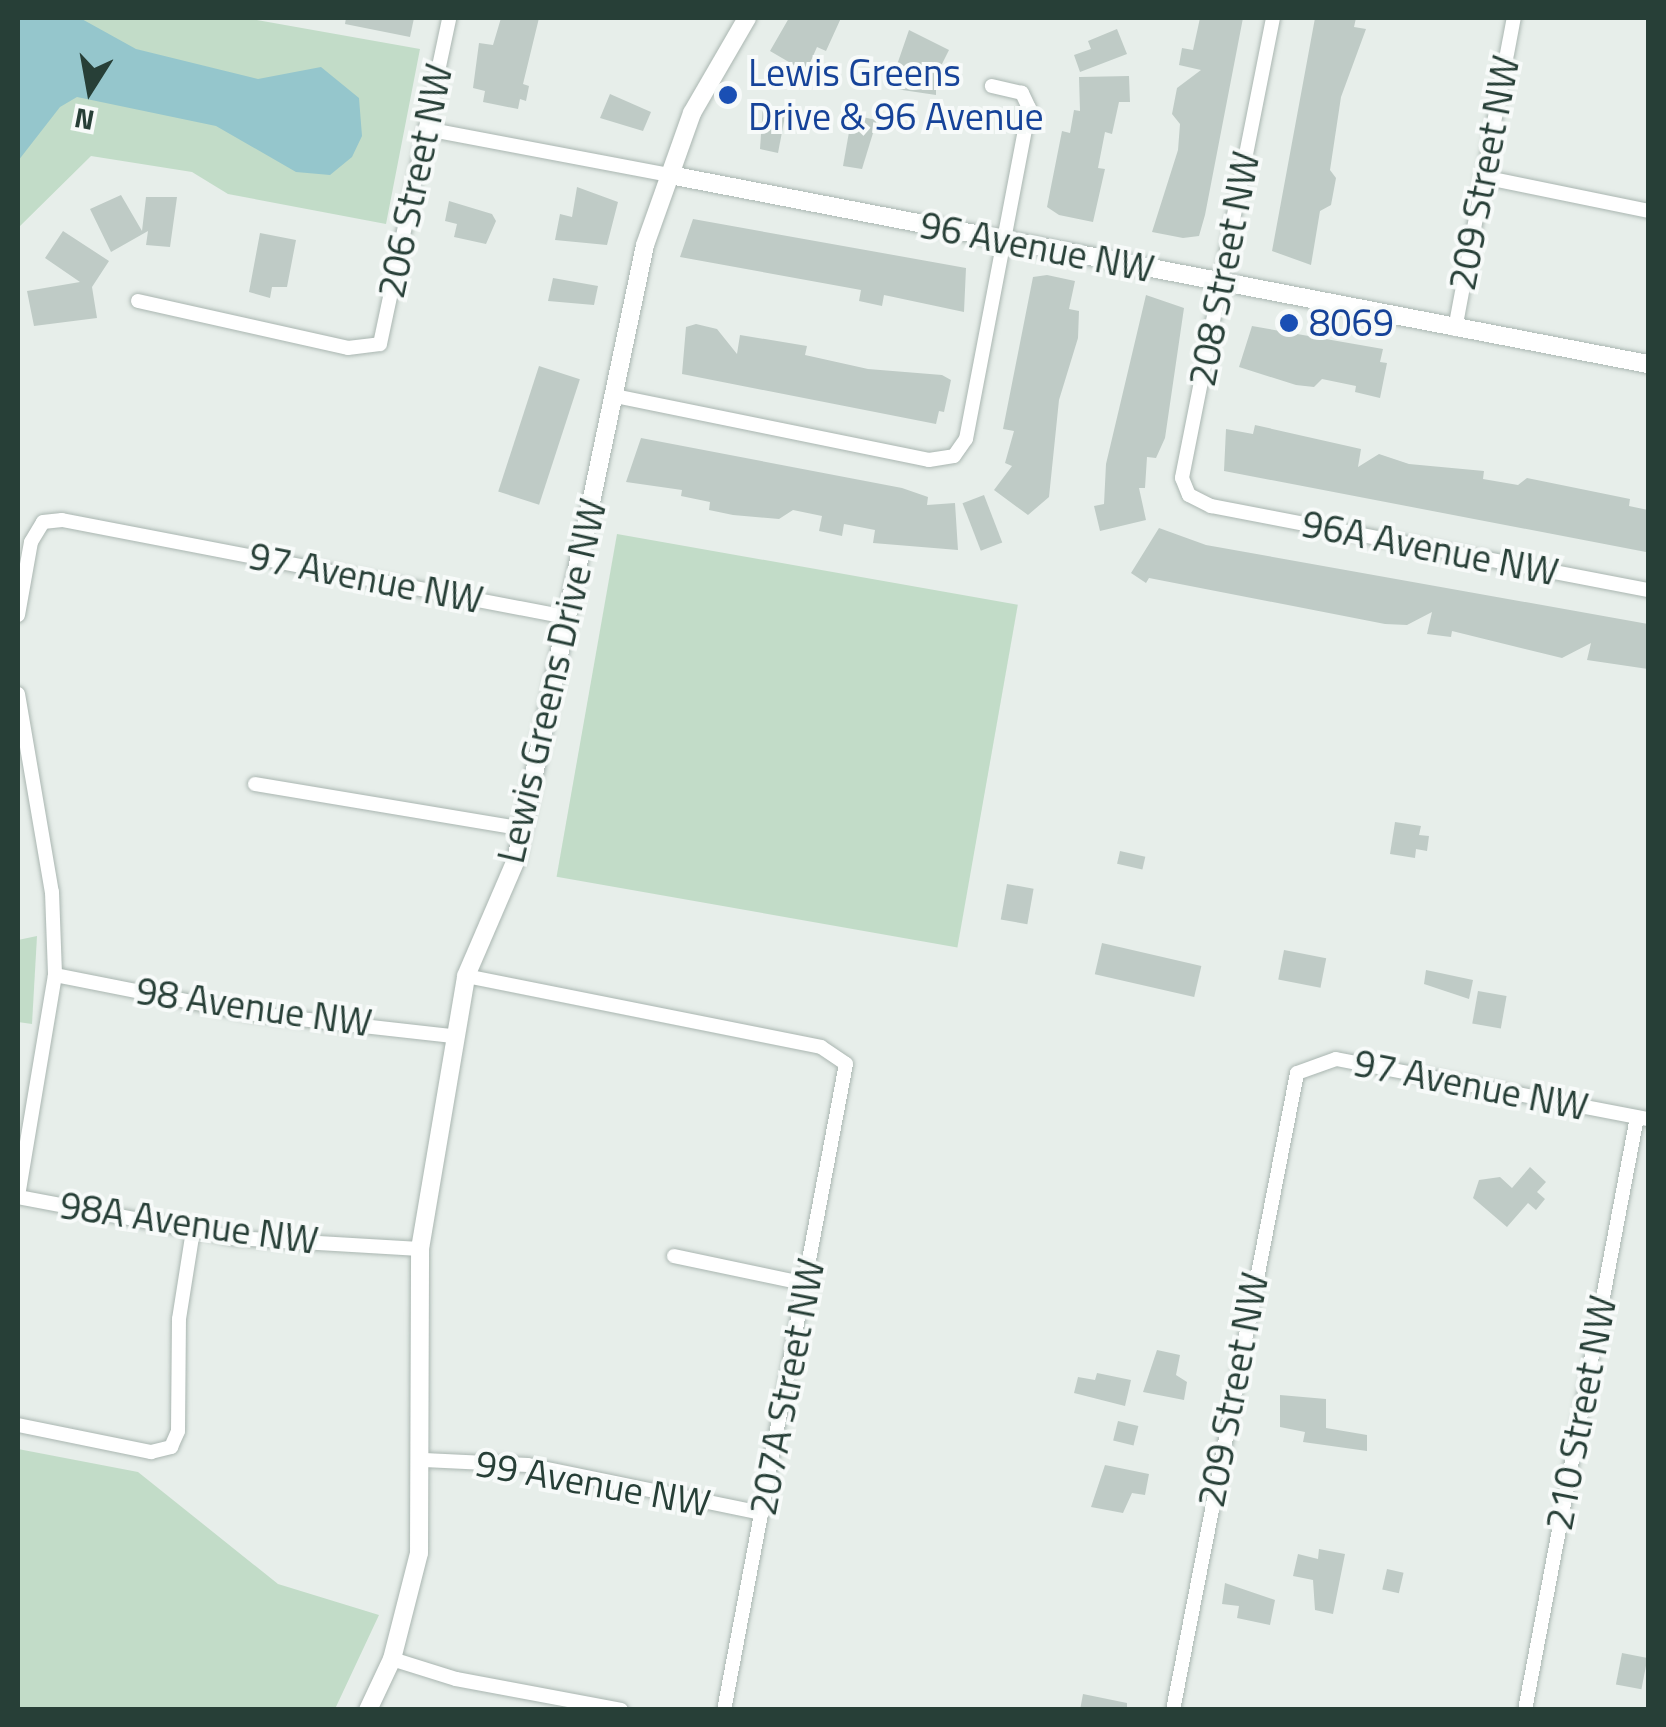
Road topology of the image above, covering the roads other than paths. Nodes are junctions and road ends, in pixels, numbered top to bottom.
1 (449, 18) edge
2 (747, 18) edge
3 (1273, 18) edge
4 (1514, 18) edge
5 (992, 86) dead end
6 (426, 128) junction
7 (670, 174) junction
8 (1484, 177) junction
9 (1648, 211) edge
10 (1004, 241) junction
11 (1221, 283) junction
12 (138, 301) dead end
13 (1455, 328) junction
14 (1648, 364) edge
15 (615, 396) junction
16 (1211, 506) joint
17 (1648, 590) edge
18 (18, 615) edge
19 (566, 617) junction
20 (18, 694) edge
21 (256, 784) dead end
22 (524, 829) junction
23 (56, 975) junction
24 (466, 976) junction
25 (453, 1036) junction
26 (1297, 1072) joint
27 (1643, 1118) edge
28 (18, 1196) edge
29 (193, 1231) junction
30 (420, 1249) junction
31 (674, 1256) dead end
32 (807, 1284) junction
33 (18, 1424) edge
34 (424, 1460) junction
35 (762, 1513) junction
36 (392, 1659) junction
37 (368, 1710) edge
38 (621, 1710) edge
39 (724, 1710) edge
40 (1173, 1710) edge
41 (1525, 1710) edge

1 - 6 street, 206 Street NW
2 - 7 street, Lewis Greens Drive NW
3 - 11 street, 208 Street NW
4 - 8 street, 209 Street NW
5 - 10 street
6 - 7 street, 96 Avenue NW
6 - 12 street, 206 Street NW
7 - 10 street, 96 Avenue NW
7 - 15 street, Lewis Greens Drive NW
8 - 9 street
8 - 13 street, 209 Street NW
10 - 11 street, 96 Avenue NW
10 - 15 street
11 - 13 street, 96 Avenue NW
11 - 16 street, 208 Street NW
13 - 14 street, 96 Avenue NW
15 - 19 street, Lewis Greens Drive NW
16 - 17 street, 96A Avenue NW
18 - 19 street, 97 Avenue NW
19 - 22 street, Lewis Greens Drive NW
20 - 23 street
21 - 22 street
22 - 24 street, Lewis Greens Drive NW
23 - 25 street, 98 Avenue NW
23 - 28 street
24 - 25 street, Lewis Greens Drive NW
24 - 32 street, 207A Street NW
25 - 30 street, Lewis Greens Drive NW
26 - 27 street, 97 Avenue NW
26 - 40 street, 209 Street NW
27 - 41 street, 210 Street NW
28 - 29 street, 98A Avenue NW
29 - 30 street, 98A Avenue NW
29 - 33 street
30 - 34 street, Lewis Greens Drive NW
31 - 32 street
32 - 35 street, 207A Street NW
34 - 35 street, 99 Avenue NW
34 - 36 street, Lewis Greens Drive NW
35 - 39 street, 207A Street NW
36 - 37 street, Lewis Greens Drive NW
36 - 38 street

